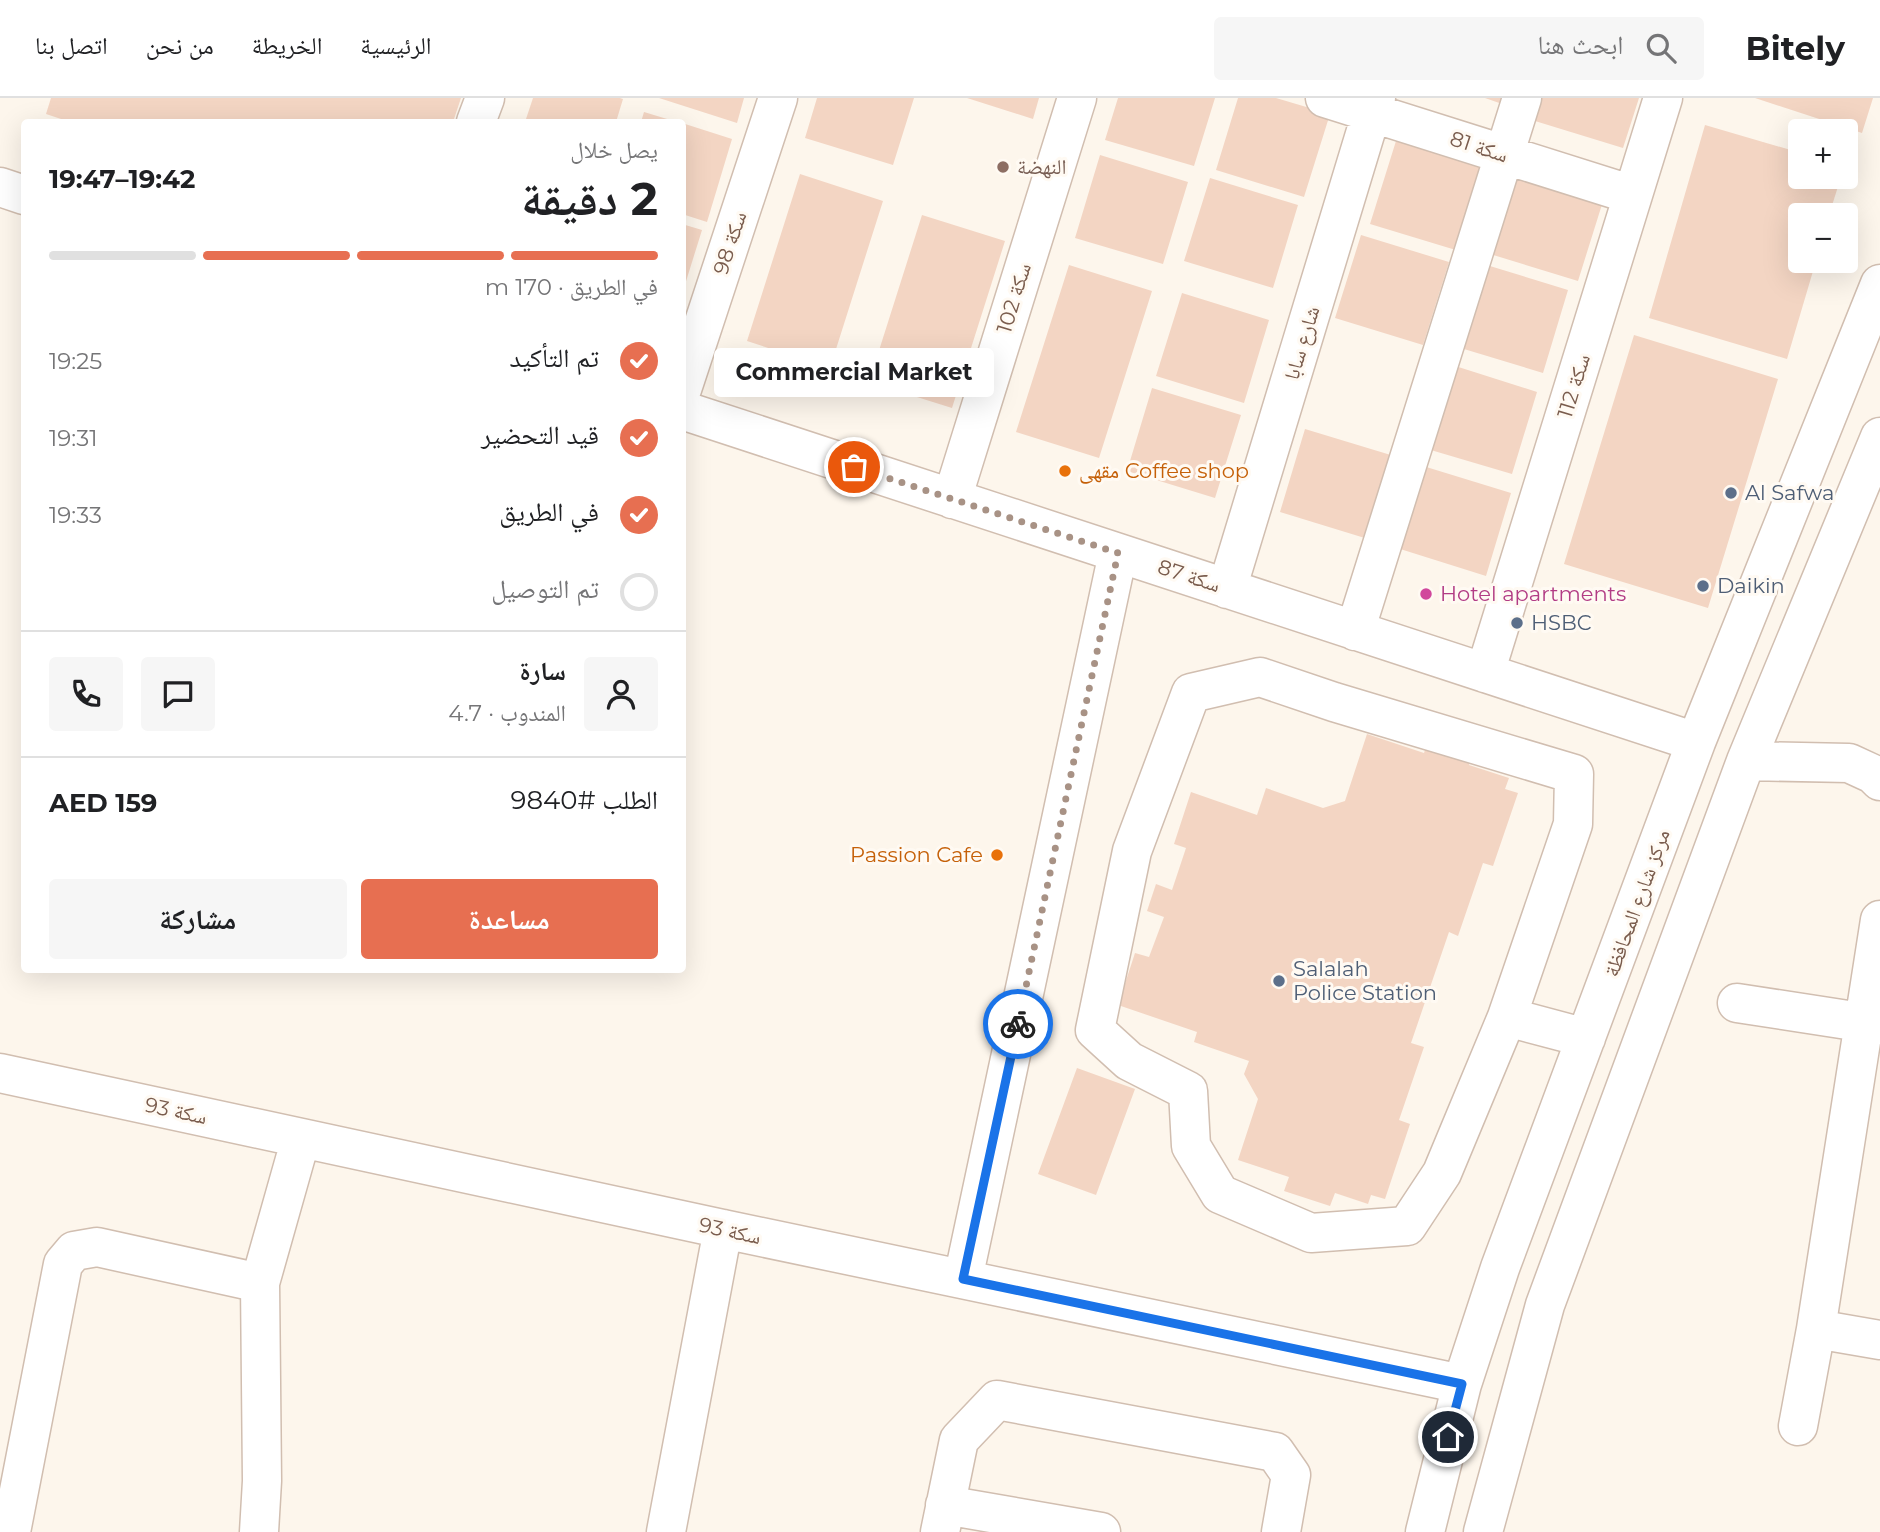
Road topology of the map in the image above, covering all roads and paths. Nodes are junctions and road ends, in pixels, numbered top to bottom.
1 (485, 98) edge
2 (778, 98) edge
3 (1077, 98) edge
4 (1325, 98) edge
5 (1522, 98) edge
6 (1663, 98) edge
7 (1374, 105) edge
8 (478, 119) edge
9 (1504, 155) junction
10 (0, 187) edge
11 (21, 194) edge
12 (1633, 195) junction
13 (1880, 284) edge
14 (686, 376) edge
15 (686, 411) edge
16 (1880, 437) edge
17 (952, 499) junction
18 (1118, 553) junction
19 (1227, 589) junction
20 (1355, 631) junction
21 (1485, 673) junction
22 (1696, 743) junction
23 (1746, 761) junction
24 (1880, 781) edge
25 (1880, 920) edge
26 (1737, 1003) dead end
27 (1507, 1017) junction
28 (1872, 1024) edge
29 (1586, 1038) junction
30 (0, 1073) edge
31 (301, 1138) junction
32 (723, 1229) junction
33 (963, 1279) junction
34 (260, 1283) junction
35 (1816, 1329) junction
36 (1880, 1340) edge
37 (1462, 1384) junction
38 (1798, 1426) dead end
39 (943, 1518) edge
40 (1423, 1527) edge
41 (11, 1532) edge
42 (259, 1532) edge
43 (666, 1532) edge
44 (1101, 1532) edge
45 (1281, 1532) edge
46 (1483, 1532) edge

1 - 8 street
2 - 14 street, سكة 98
3 - 17 street, سكة 102
4 - 7 street, سكة 81
5 - 9 street
6 - 12 street, سكة 112
7 - 9 street, سكة 81
7 - 19 street, شارع سابا
9 - 12 street, سكة 81
9 - 20 street
10 - 11 street
12 - 21 street, سكة 112
13 - 22 street, مركز شارع المحافظة
15 - 17 street, سكة 87
16 - 23 street
17 - 18 street, سكة 87
18 - 19 street, سكة 87
18 - 33 street
19 - 20 street, سكة 87
20 - 21 street, سكة 87
21 - 22 street, سكة 87
22 - 29 street, مركز شارع المحافظة
23 - 24 street
23 - 46 street
25 - 28 street
26 - 28 street
27 - 27 street
27 - 29 street
28 - 35 street
29 - 37 street, مركز شارع المحافظة
30 - 31 street, سكة 93
31 - 32 street, سكة 93
31 - 34 street
32 - 33 street, سكة 93
32 - 43 street
33 - 37 street, سكة 93
34 - 41 street
34 - 42 street
35 - 36 street
35 - 38 street
37 - 40 street, مركز شارع المحافظة
39 - 44 street
39 - 45 street

